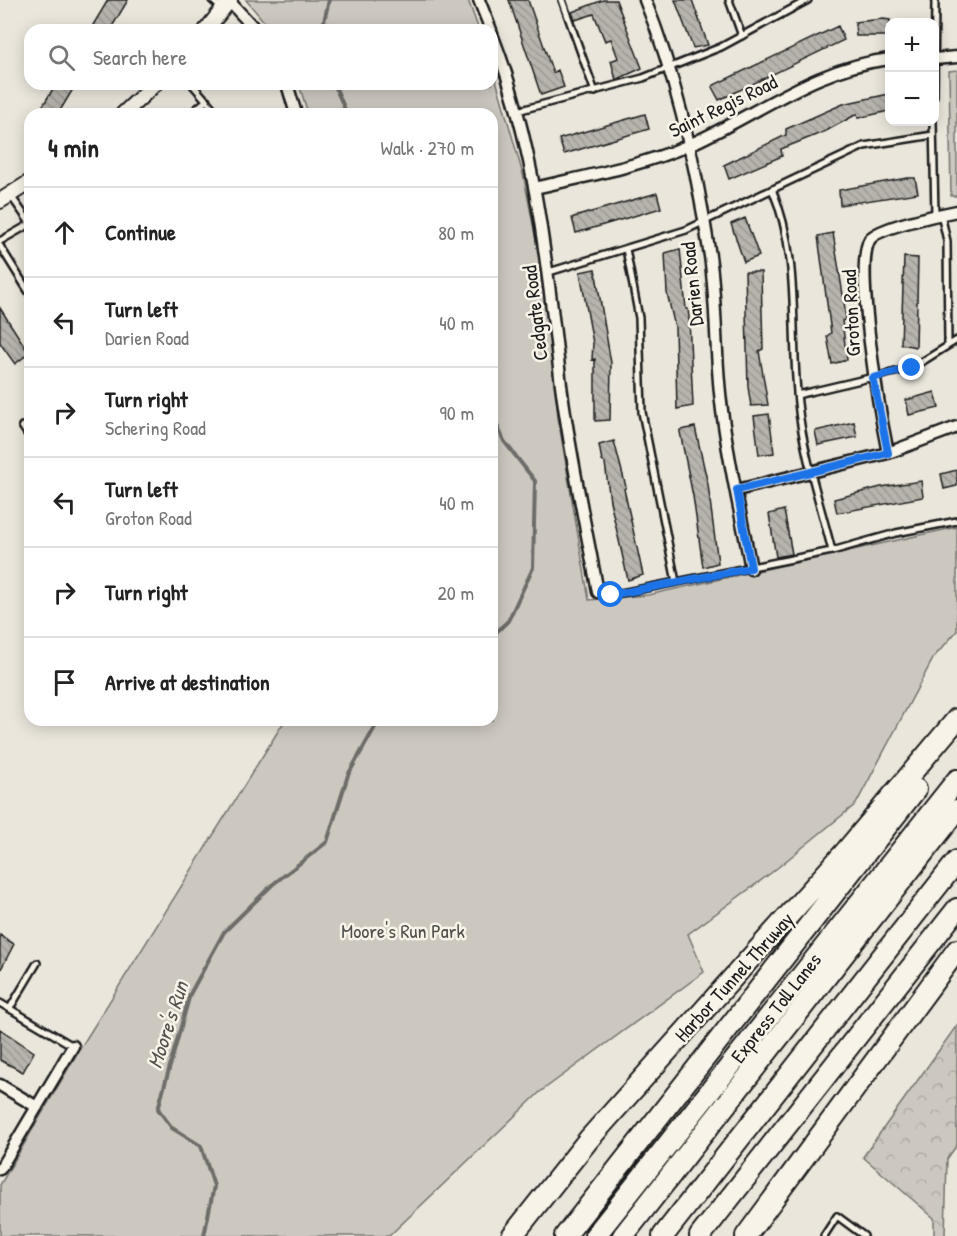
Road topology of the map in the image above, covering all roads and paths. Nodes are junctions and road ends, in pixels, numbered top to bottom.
1 (479, 0) edge
2 (562, 0) edge
3 (645, 0) edge
4 (729, 0) edge
5 (808, 0) edge
6 (935, 0) edge
7 (223, 3) edge
8 (935, 18) edge
9 (210, 24) edge
10 (249, 24) edge
11 (488, 24) edge
12 (742, 36) junction
13 (498, 53) edge
14 (957, 57) edge
15 (939, 59) edge
16 (885, 60) edge
17 (668, 68) junction
18 (148, 90) edge
19 (198, 90) edge
20 (289, 90) edge
21 (595, 92) junction
22 (207, 100) junction
23 (129, 108) edge
24 (197, 108) edge
25 (213, 108) edge
26 (294, 108) edge
27 (517, 111) junction
28 (933, 126) edge
29 (933, 135) junction
30 (688, 146) junction
31 (24, 186) edge
32 (535, 188) junction
33 (772, 189) junction
34 (5, 198) edge
35 (957, 211) edge
36 (938, 214) junction
37 (24, 217) edge
38 (703, 220) junction
39 (24, 227) edge
40 (0, 241) edge
41 (0, 246) edge
42 (626, 249) junction
43 (549, 272) junction
44 (24, 284) edge
45 (957, 340) edge
46 (948, 345) junction
47 (873, 378) junction
48 (797, 395) junction
49 (22, 426) dead end
50 (957, 427) edge
51 (24, 429) edge
52 (888, 453) junction
53 (812, 472) junction
54 (737, 490) junction
55 (957, 521) edge
56 (832, 551) junction
57 (751, 568) junction
58 (676, 582) junction
59 (598, 592) joint
60 (957, 719) edge
61 (957, 738) edge
62 (957, 780) edge
63 (957, 810) edge
64 (957, 830) edge
65 (957, 861) edge
66 (957, 909) edge
67 (957, 950) edge
68 (37, 963) dead end
69 (0, 1003) edge
70 (9, 1008) junction
71 (73, 1046) joint
72 (0, 1085) edge
73 (37, 1107) junction
74 (0, 1169) edge
75 (662, 1196) junction
76 (512, 1236) edge
77 (565, 1236) edge
78 (596, 1236) edge
79 (623, 1236) edge
80 (639, 1236) edge
81 (663, 1236) edge
82 (700, 1236) edge
83 (746, 1236) edge
84 (824, 1236) edge
85 (864, 1236) edge

1 - 11 street, Cedgate Road
2 - 21 lane
3 - 17 street, Darien Road
4 - 12 lane
5 - 12 lane
6 - 8 lane
7 - 9 street
7 - 10 street
12 - 17 lane
13 - 27 street, Cedgate Road
14 - 15 street
16 - 30 street, Saint Regis Road
17 - 21 lane
17 - 30 street, Darien Road
18 - 23 street
19 - 22 lane
20 - 26 street
21 - 27 lane
22 - 24 lane
22 - 25 lane
27 - 32 street, Cedgate Road
28 - 29 lane
29 - 33 lane
29 - 36 lane
30 - 32 street, Saint Regis Road
30 - 38 street, Darien Road
31 - 34 street
32 - 43 street, Cedgate Road
33 - 38 lane
33 - 48 lane
34 - 37 lane
35 - 36 street
36 - 46 lane
36 - 47 street, Groton Road
38 - 42 lane
38 - 54 street, Darien Road
39 - 40 lane
41 - 44 lane
42 - 43 lane
42 - 58 lane
43 - 59 street, Cedgate Road
45 - 46 lane
46 - 47 lane
47 - 48 lane
47 - 52 street, Groton Road
48 - 53 lane
49 - 51 lane
50 - 52 street
52 - 53 street
53 - 54 street
53 - 56 lane
54 - 57 street, Darien Road
55 - 56 lane
56 - 57 lane
57 - 58 lane
58 - 59 lane
60 - 76 highway, Harbor Tunnel Thruway
61 - 77 highway
62 - 78 highway, Express Toll Lanes
63 - 75 highway, Express Toll Lanes
64 - 75 highway, Express Toll Lanes
65 - 81 highway
66 - 82 highway
67 - 83 highway
68 - 70 lane
69 - 70 lane
70 - 71 lane
71 - 73 street
72 - 73 street
73 - 74 street
75 - 79 highway, Express Toll Lanes
75 - 80 highway, Express Toll Lanes
84 - 85 lane

